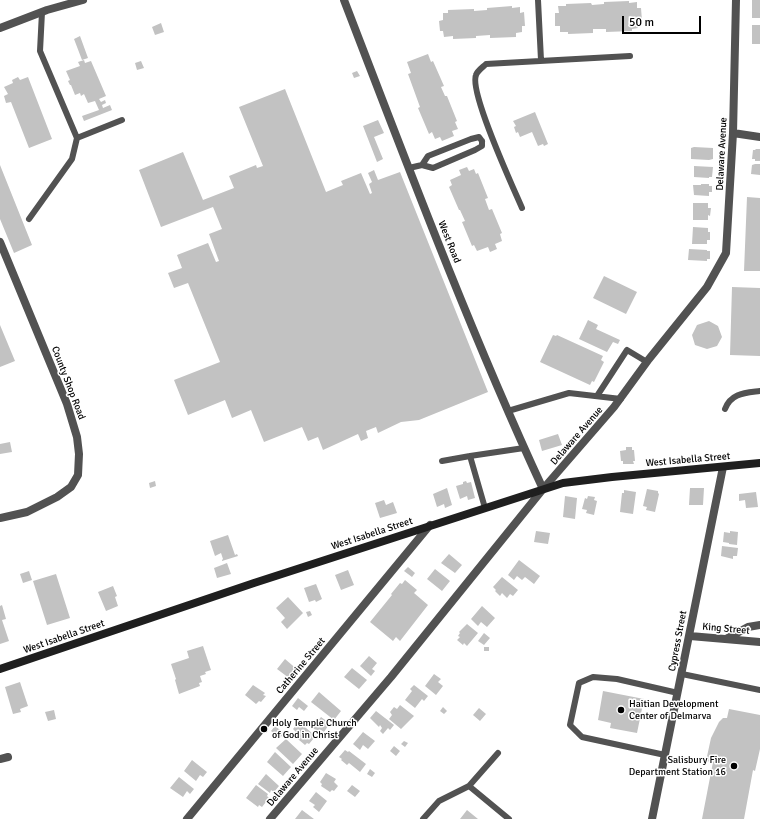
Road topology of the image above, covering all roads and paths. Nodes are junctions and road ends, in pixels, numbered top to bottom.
1 (84, 0) edge
2 (344, 0) edge
3 (538, 0) edge
4 (736, 0) edge
5 (42, 12) junction
6 (0, 28) edge
7 (630, 56) dead end
8 (541, 60) junction
9 (122, 120) dead end
10 (733, 133) junction
11 (491, 137) junction
12 (760, 137) edge
13 (77, 138) junction
14 (482, 141) junction
15 (422, 165) junction
16 (409, 168) junction
17 (522, 208) dead end
18 (28, 219) dead end
19 (0, 242) edge
20 (647, 362) junction
21 (760, 391) edge
22 (598, 396) junction
23 (621, 399) junction
24 (725, 409) dead end
25 (508, 411) junction
26 (524, 448) junction
27 (470, 456) junction
28 (442, 461) dead end
29 (760, 463) edge
30 (723, 467) junction
31 (543, 489) junction
32 (485, 508) junction
33 (0, 518) edge
34 (430, 525) junction
35 (760, 625) edge
36 (690, 636) junction
37 (726, 639) junction
38 (760, 642) edge
39 (0, 669) edge
40 (682, 674) junction
41 (760, 690) edge
42 (678, 693) junction
43 (498, 753) dead end
44 (665, 756) junction
45 (469, 786) junction
46 (187, 819) edge
47 (270, 819) edge
48 (424, 819) edge
49 (509, 819) edge
50 (652, 819) edge

1 - 5 street
2 - 16 street, West Road
3 - 8 lane
4 - 10 street, Delaware Avenue
5 - 6 street
5 - 13 lane
7 - 8 lane
8 - 11 lane
9 - 13 lane
10 - 12 street
10 - 20 street, Delaware Avenue
11 - 14 lane
11 - 17 lane
13 - 18 lane
14 - 15 lane
14 - 15 lane
15 - 16 lane
16 - 25 street, West Road
19 - 33 street, County Shop Road
20 - 22 lane
20 - 23 street, Delaware Avenue
21 - 24 lane
22 - 23 lane
22 - 25 lane
23 - 31 street, Delaware Avenue
25 - 26 street, West Road
26 - 27 lane
26 - 31 street, West Road
27 - 28 lane
27 - 32 lane
29 - 30 street, West Isabella Street
30 - 31 street, West Isabella Street
30 - 36 street, Cypress Street
31 - 32 street, West Isabella Street
31 - 47 street, Delaware Avenue
32 - 34 street, West Isabella Street
34 - 39 street, West Isabella Street
34 - 46 street, Catherine Street
35 - 37 street
36 - 37 street, King Street
36 - 40 street, Cypress Street
37 - 38 street, King Street
40 - 41 lane
40 - 42 street, Cypress Street
42 - 44 street, Cypress Street
42 - 44 lane
43 - 45 lane
44 - 50 street, Cypress Street
45 - 48 lane
45 - 49 lane

